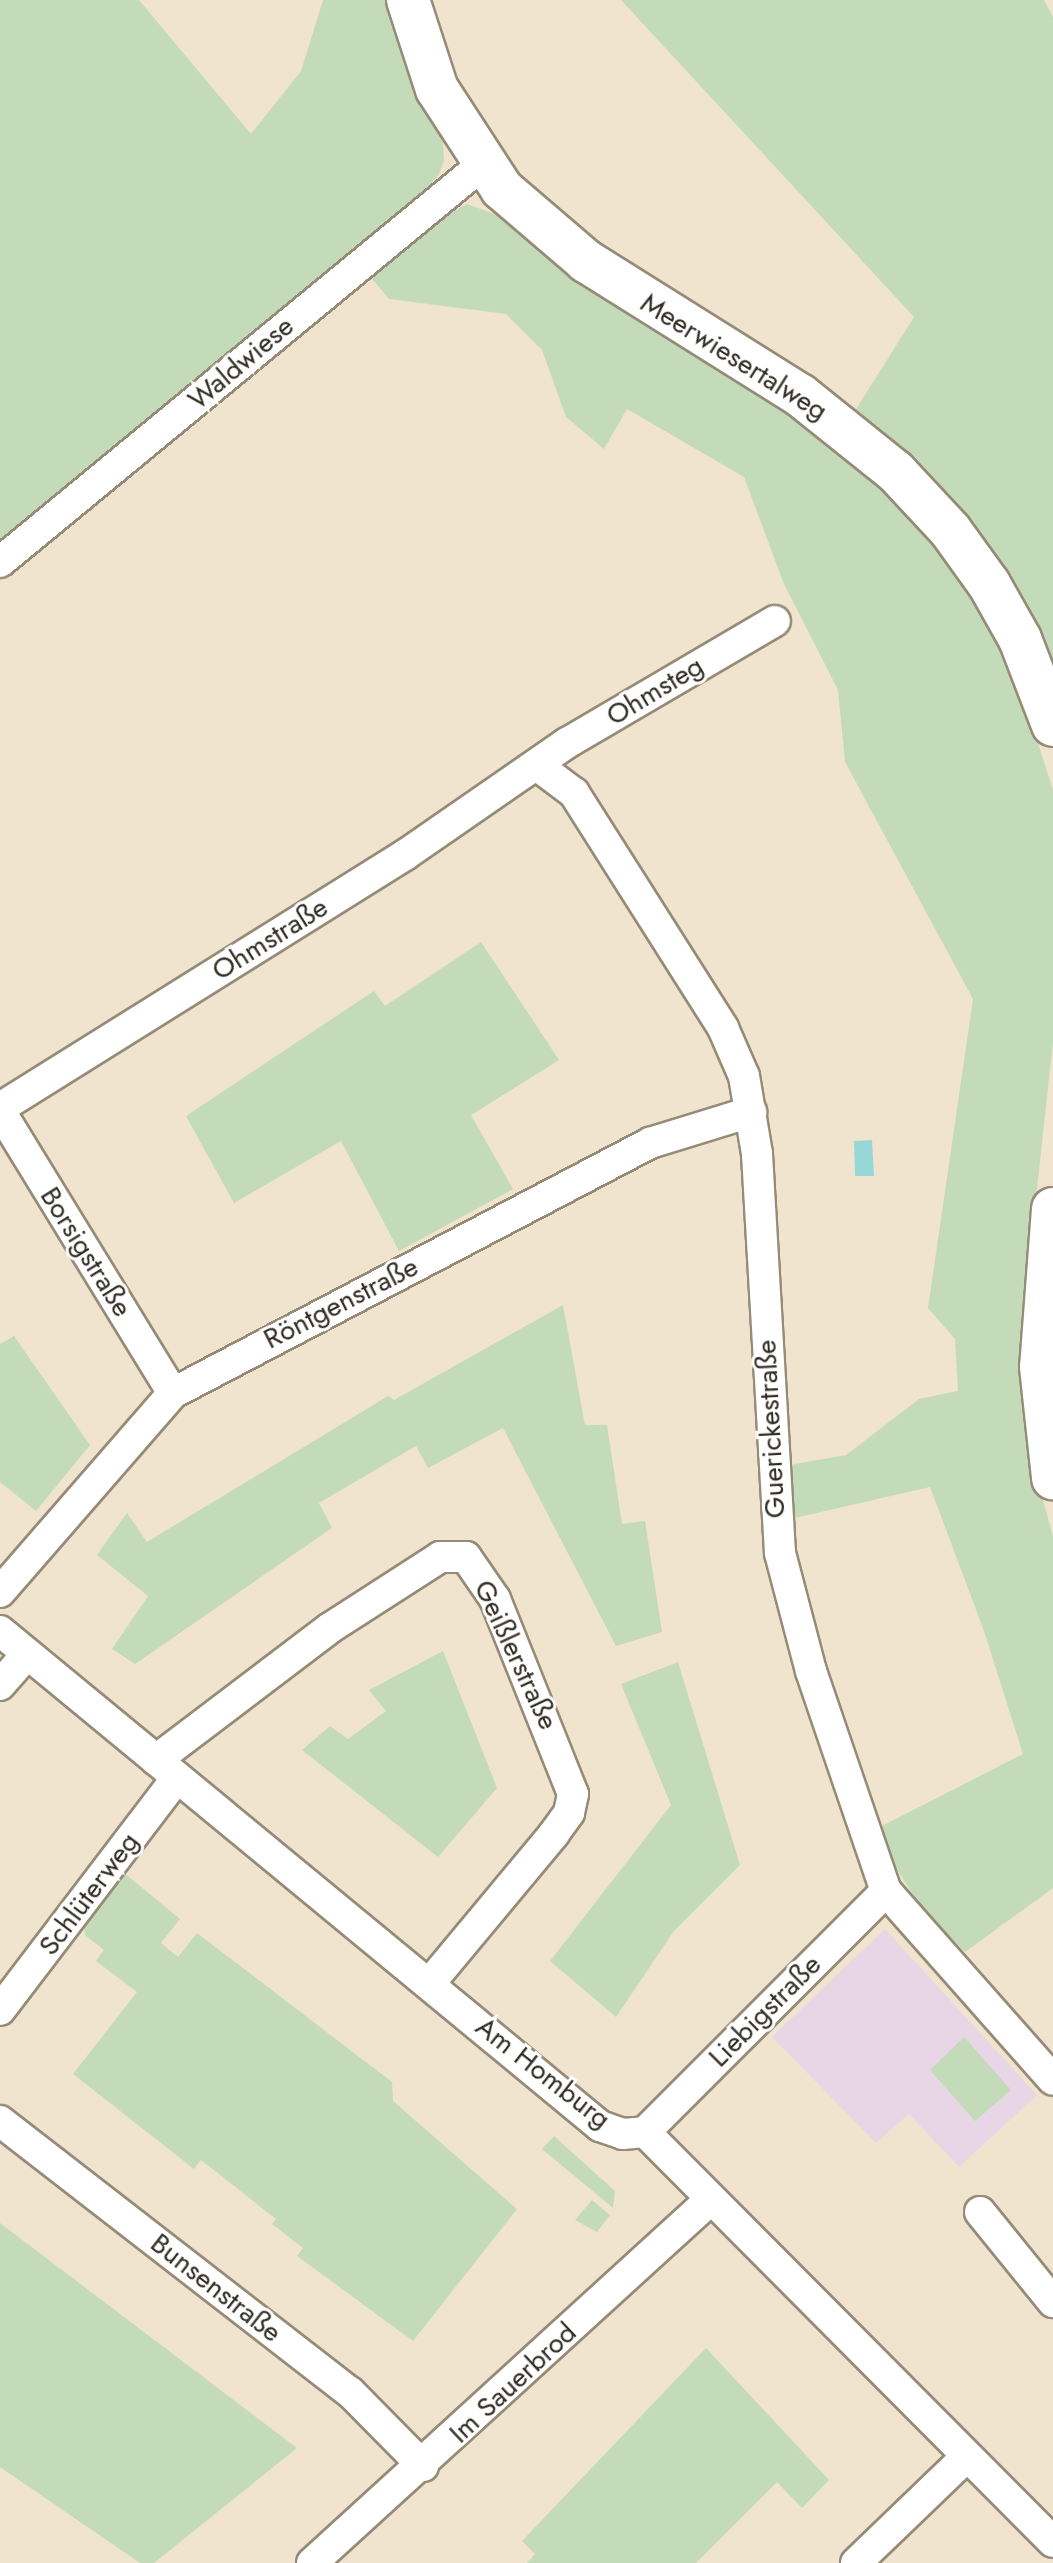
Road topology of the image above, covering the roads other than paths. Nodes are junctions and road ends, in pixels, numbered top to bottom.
1 (408, 0) edge
2 (482, 165) junction
3 (0, 562) edge
4 (775, 621) dead end
5 (1053, 725) edge
6 (538, 766) junction
7 (0, 1110) edge
8 (751, 1112) junction
9 (1053, 1209) edge
10 (173, 1393) junction
11 (1053, 1478) edge
12 (0, 1592) edge
13 (0, 1631) edge
14 (27, 1654) junction
15 (0, 1685) edge
16 (167, 1769) junction
17 (886, 1891) junction
18 (430, 1983) junction
19 (0, 2010) edge
20 (1053, 2080) edge
21 (0, 2121) edge
22 (645, 2132) junction
23 (711, 2199) junction
24 (980, 2212) dead end
25 (1053, 2302) edge
26 (966, 2457) junction
27 (423, 2466) junction
28 (1053, 2542) edge
29 (347, 2551) edge
30 (312, 2563) edge
31 (856, 2563) edge

1 - 2 main road, Meerwiesertalweg
2 - 3 street, Waldwiese
2 - 5 main road, Meerwiesertalweg
4 - 6 street, Ohmsteg
6 - 7 street, Ohmstraße
6 - 8 street, Guerickestraße
7 - 10 street, Borsigstraße
8 - 10 street, Röntgenstraße
8 - 17 street, Guerickestraße
9 - 11 main road
10 - 12 street, Röntgenstraße
13 - 14 street, Am Homburg
14 - 15 street
14 - 16 street, Am Homburg
16 - 18 street, Am Homburg
16 - 18 street, Geißlerstraße
16 - 19 street, Schlüterweg
17 - 20 street, Guerickestraße
17 - 22 street, Liebigstraße
18 - 22 street, Am Homburg
21 - 27 street, Bunsenstraße
22 - 23 street, Am Homburg
23 - 26 street, Am Homburg
23 - 27 street, Im Sauerbrod
24 - 25 street
26 - 28 street, Am Homburg
26 - 31 street
27 - 29 street, Im Sauerbrod
29 - 30 street, Im Sauerbrod

